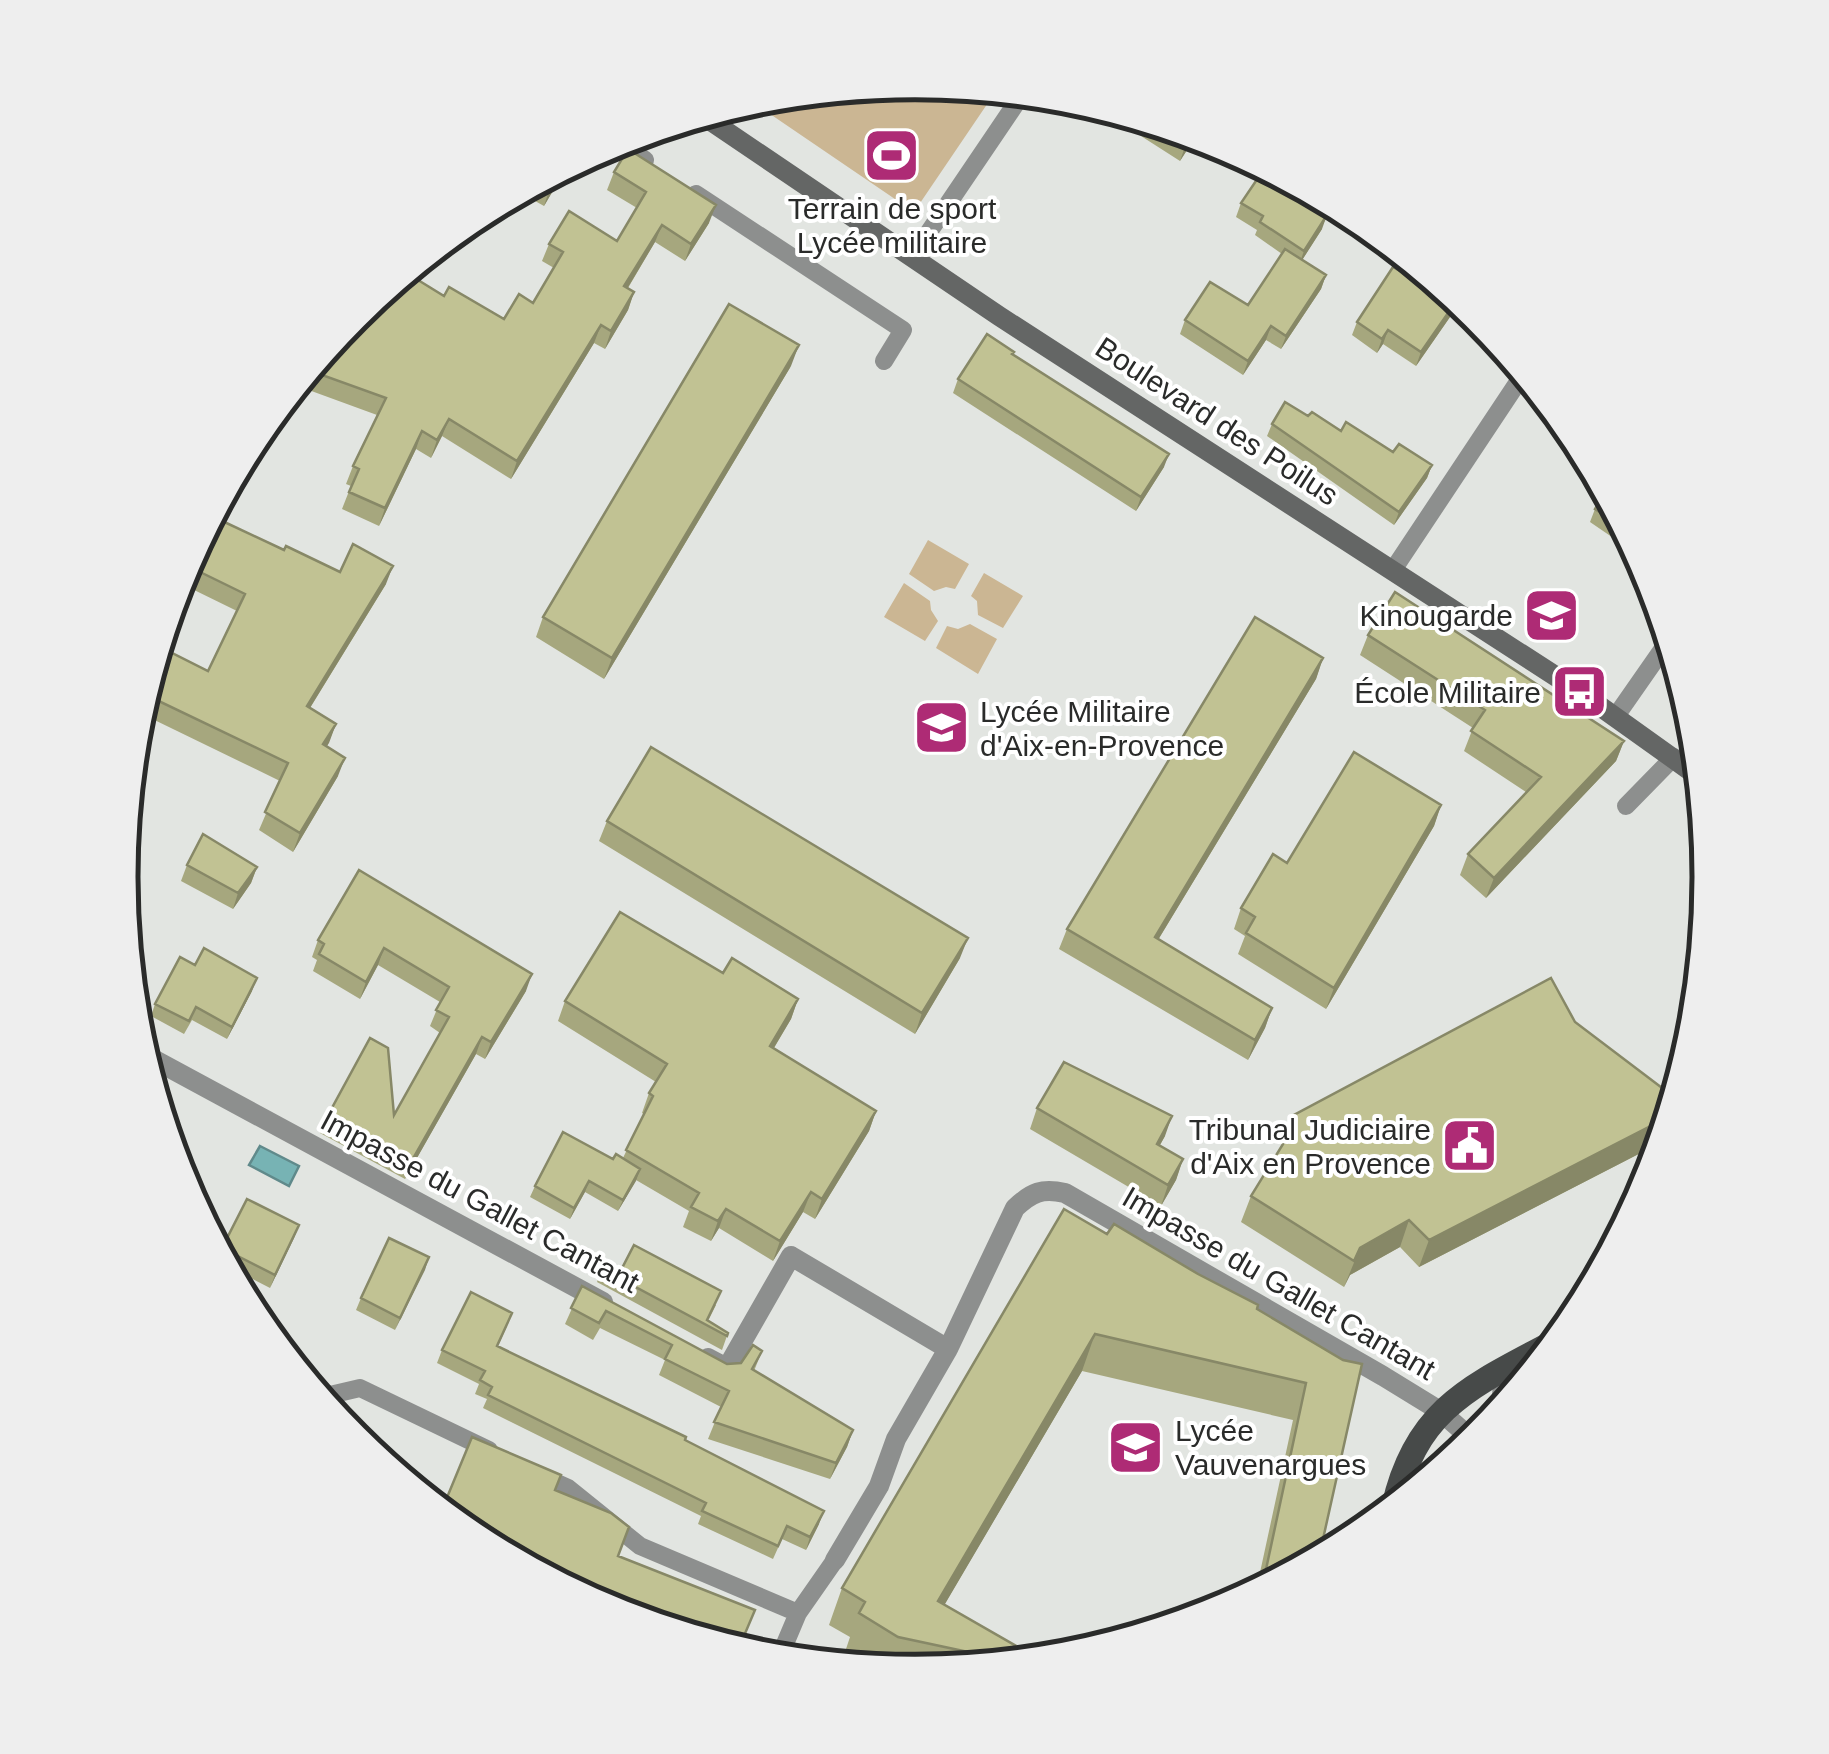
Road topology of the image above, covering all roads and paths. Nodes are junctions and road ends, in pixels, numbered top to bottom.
1 (1014, 107) edge
2 (717, 125) edge
3 (634, 153) edge
4 (656, 167) edge
5 (672, 178) edge
6 (912, 257) junction
7 (884, 361) dead end
8 (1516, 385) edge
9 (1393, 570) junction
10 (1659, 655) edge
11 (1616, 716) junction
12 (1674, 757) junction
13 (1683, 764) edge
14 (1626, 806) dead end
15 (160, 1063) edge
16 (624, 1313) edge
17 (948, 1349) junction
18 (692, 1350) edge
19 (1523, 1360) edge
20 (1504, 1370) junction
21 (1503, 1384) edge
22 (337, 1397) edge
23 (1440, 1411) junction
24 (1461, 1429) edge
25 (1399, 1484) edge
26 (835, 1560) joint
27 (798, 1614) junction
28 (786, 1643) edge

1 - 6 lane
2 - 6 street, Boulevard des Poilus
3 - 4 lane
5 - 7 lane
6 - 9 street, Boulevard des Poilus
8 - 9 lane
9 - 11 street, Boulevard des Poilus
10 - 11 lane
11 - 12 street, Boulevard des Poilus
12 - 13 street, Boulevard des Poilus
12 - 14 lane
15 - 16 street, Impasse du Gallet Cantant
17 - 18 street
17 - 23 street, Impasse du Gallet Cantant
17 - 26 street, Impasse du Gallet Cantant
19 - 20 main road
20 - 21 street
20 - 23 main road
22 - 27 lane
23 - 24 street
23 - 25 main road
26 - 27 lane
27 - 28 lane

